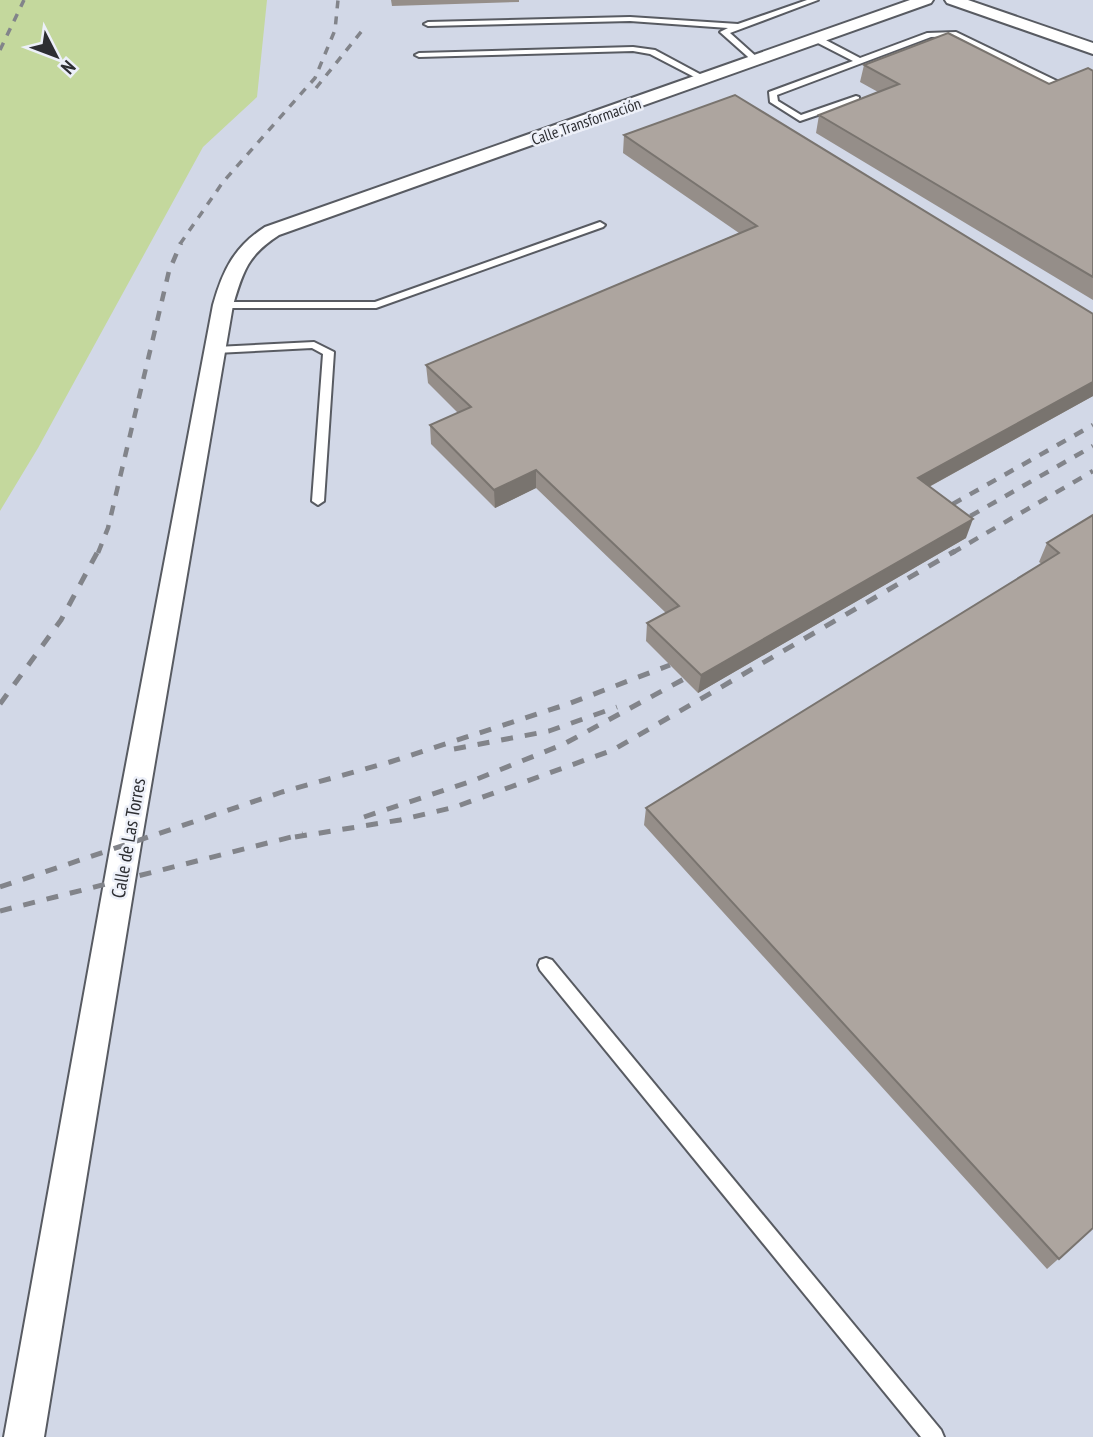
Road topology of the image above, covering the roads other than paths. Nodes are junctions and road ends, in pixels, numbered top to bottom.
1 (814, 0) edge
2 (925, 0) edge
3 (953, 0) edge
4 (428, 24) dead end
5 (735, 26) junction
6 (817, 39) junction
7 (1093, 49) edge
8 (419, 55) dead end
9 (756, 61) junction
10 (859, 61) junction
11 (705, 79) junction
12 (1093, 81) edge
13 (856, 99) edge
14 (600, 225) dead end
15 (249, 245) joint
16 (223, 305) junction
17 (216, 351) junction
18 (318, 501) dead end
19 (546, 965) dead end
20 (24, 1437) edge
21 (934, 1437) edge

1 - 5 lane
2 - 6 street, Calle Transformación
3 - 7 street
4 - 5 lane
5 - 9 lane
6 - 9 street, Calle Transformación
6 - 10 lane
8 - 11 lane
9 - 11 street, Calle Transformación
10 - 12 lane
10 - 13 lane
11 - 15 street, Calle Transformación
14 - 16 lane
15 - 16 street, Calle de Las Torres
16 - 17 street, Calle de Las Torres
17 - 18 lane
17 - 20 street, Calle de Las Torres
19 - 21 lane

